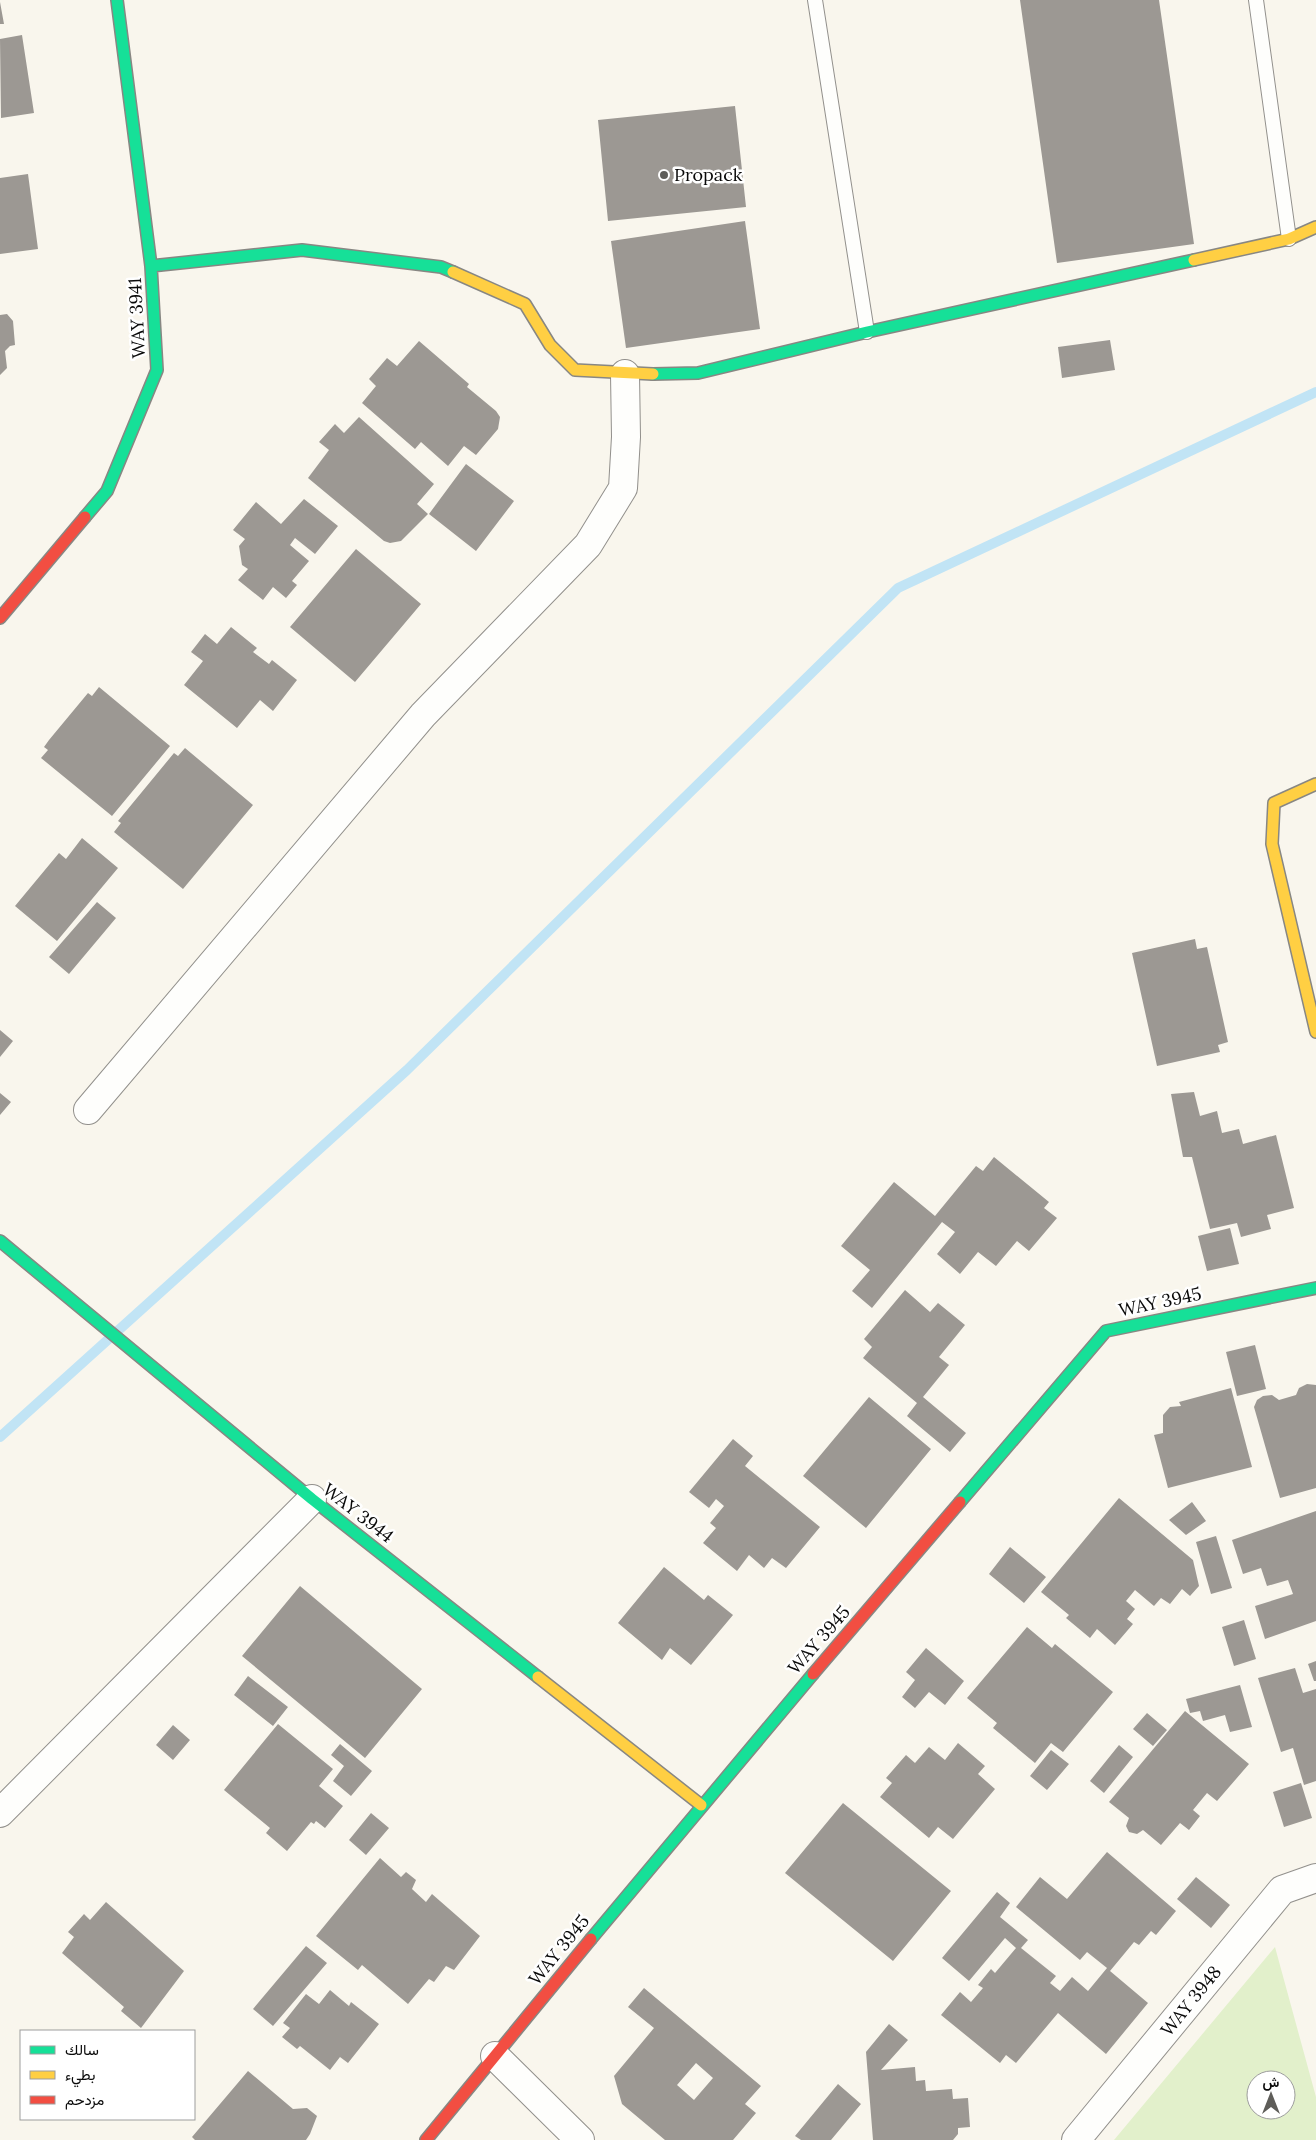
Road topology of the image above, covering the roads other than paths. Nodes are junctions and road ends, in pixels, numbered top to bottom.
1 (116, 0) edge
2 (815, 0) edge
3 (1256, 0) edge
4 (1316, 227) edge
5 (1289, 239) junction
6 (151, 266) junction
7 (867, 332) junction
8 (625, 374) junction
9 (0, 618) edge
10 (1316, 784) edge
11 (1316, 1032) edge
12 (88, 1110) dead end
13 (0, 1241) edge
14 (1316, 1288) edge
15 (312, 1499) junction
16 (701, 1804) junction
17 (0, 1813) edge
18 (1316, 1878) edge
19 (495, 2056) junction
20 (426, 2140) edge
21 (580, 2140) edge
22 (1076, 2140) edge

1 - 6 street, WAY 3941
2 - 7 lane
3 - 5 lane
4 - 5 street
5 - 7 street
6 - 8 street
6 - 9 street, WAY 3941
7 - 8 street
8 - 12 street
10 - 11 street
13 - 15 street, WAY 3944
14 - 16 street, WAY 3945
15 - 16 street, WAY 3944
15 - 17 street
16 - 19 street, WAY 3945
18 - 22 street, WAY 3948
19 - 20 street, WAY 3945
19 - 21 street

